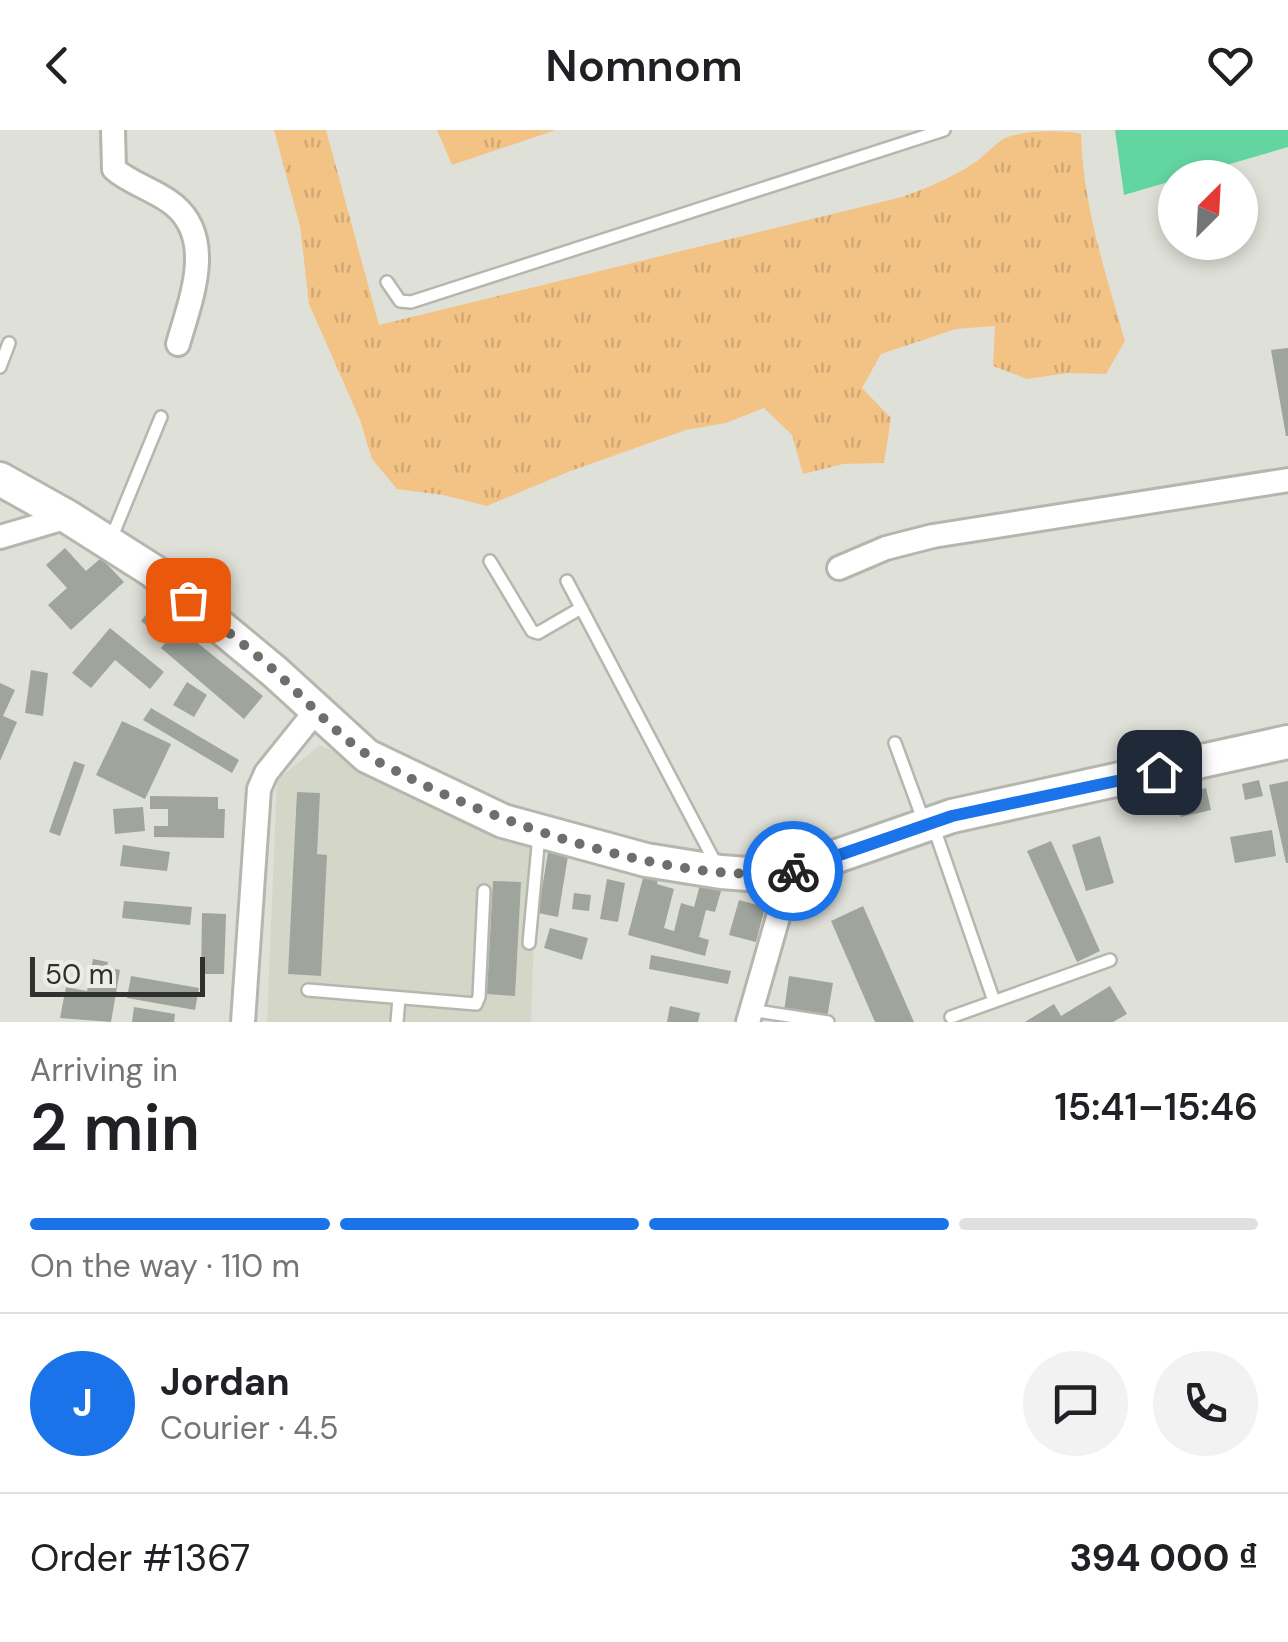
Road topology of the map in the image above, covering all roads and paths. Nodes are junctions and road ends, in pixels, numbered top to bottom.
1 (114, 130) edge
2 (944, 130) edge
3 (387, 282) dead end
4 (9, 343) dead end
5 (178, 344) dead end
6 (0, 366) edge
7 (160, 417) dead end
8 (0, 479) edge
9 (1288, 480) edge
10 (68, 517) junction
11 (0, 537) edge
12 (110, 543) junction
13 (490, 561) dead end
14 (839, 568) dead end
15 (567, 581) dead end
16 (581, 608) junction
17 (315, 712) junction
18 (1288, 742) edge
19 (895, 743) dead end
20 (929, 825) junction
21 (540, 831) junction
22 (721, 872) junction
23 (790, 872) junction
24 (484, 891) dead end
25 (528, 944) dead end
26 (1110, 960) dead end
27 (308, 990) dead end
28 (399, 998) junction
29 (994, 1002) junction
30 (749, 1016) edge
31 (951, 1017) dead end
32 (244, 1022) edge
33 (397, 1022) edge
34 (828, 1022) edge

1 - 5 street
2 - 3 lane
4 - 6 lane
7 - 12 lane
8 - 10 street
9 - 14 street
10 - 11 street
10 - 12 street
12 - 17 street
13 - 16 lane
15 - 16 lane
16 - 22 lane
17 - 21 street
17 - 32 street
18 - 20 street
19 - 20 lane
20 - 23 street
20 - 29 lane
21 - 22 street
21 - 25 lane
22 - 23 street
23 - 30 street
24 - 28 lane
26 - 29 lane
27 - 28 lane
28 - 33 lane
29 - 31 lane
30 - 34 lane

